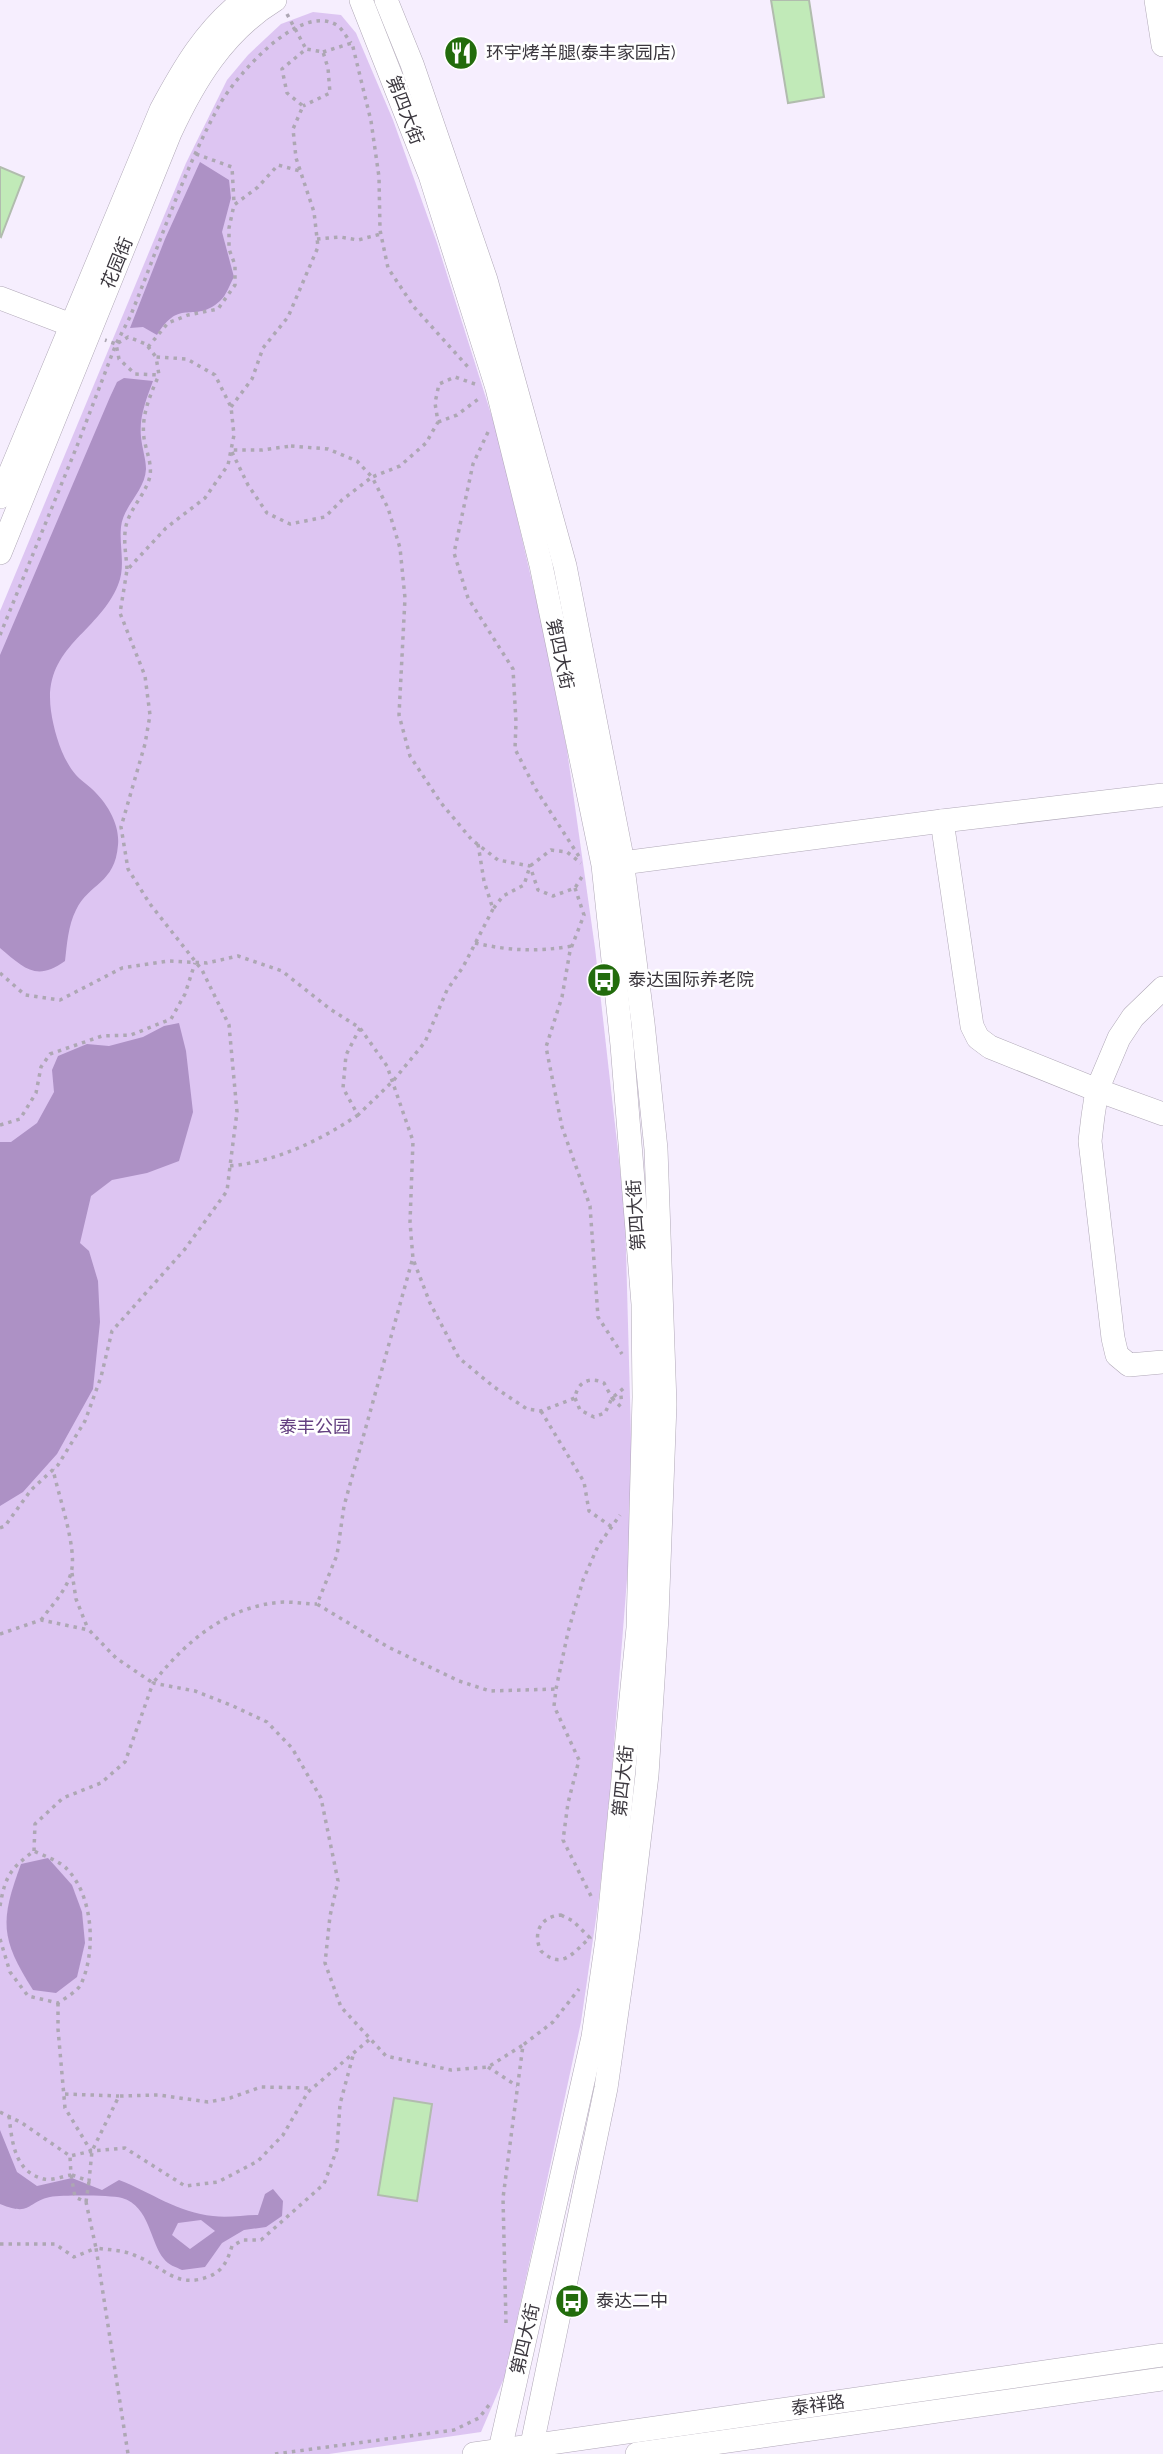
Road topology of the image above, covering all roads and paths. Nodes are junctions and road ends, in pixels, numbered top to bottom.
1 (244, 0) edge
2 (386, 0) edge
3 (1156, 0) edge
4 (279, 4) edge
5 (364, 4) edge
6 (293, 26) junction
7 (352, 43) junction
8 (1163, 45) edge
9 (306, 50) junction
10 (323, 52) junction
11 (303, 106) junction
12 (196, 154) junction
13 (300, 171) junction
14 (234, 205) junction
15 (381, 234) junction
16 (317, 239) junction
17 (0, 298) edge
18 (79, 329) junction
19 (116, 344) junction
20 (148, 347) junction
21 (156, 357) junction
22 (469, 368) dead end
23 (159, 375) junction
24 (484, 390) junction
25 (231, 407) junction
26 (438, 422) junction
27 (491, 425) dead end
28 (231, 450) junction
29 (372, 477) junction
30 (0, 497) edge
31 (0, 552) edge
32 (127, 570) junction
33 (0, 635) edge
34 (1163, 795) edge
35 (942, 821) junction
36 (478, 844) junction
37 (604, 865) junction
38 (530, 866) junction
39 (575, 888) junction
40 (493, 909) junction
41 (475, 943) junction
42 (572, 946) junction
43 (195, 962) junction
44 (0, 973) edge
45 (1163, 988) edge
46 (360, 1028) junction
47 (393, 1081) junction
48 (1097, 1090) junction
49 (1163, 1114) edge
50 (358, 1115) junction
51 (0, 1125) edge
52 (230, 1166) junction
53 (413, 1259) junction
54 (626, 1359) dead end
55 (1163, 1362) edge
56 (636, 1391) junction
57 (575, 1398) junction
58 (612, 1398) junction
59 (541, 1411) junction
60 (627, 1413) dead end
61 (53, 1469) junction
62 (621, 1514) dead end
63 (612, 1527) junction
64 (0, 1528) edge
65 (72, 1571) junction
66 (317, 1604) junction
67 (41, 1620) junction
68 (89, 1630) junction
69 (0, 1634) edge
70 (153, 1683) junction
71 (556, 1689) junction
72 (34, 1851) junction
73 (594, 1902) dead end
74 (0, 1906) edge
75 (591, 1926) dead end
76 (590, 1938) junction
77 (0, 1939) edge
78 (587, 1950) dead end
79 (580, 1987) dead end
80 (58, 2003) junction
81 (370, 2039) junction
82 (523, 2045) junction
83 (354, 2052) junction
84 (488, 2067) junction
85 (517, 2086) junction
86 (312, 2088) junction
87 (64, 2094) junction
88 (119, 2096) junction
89 (0, 2112) edge
90 (9, 2116) junction
91 (92, 2151) junction
92 (70, 2156) junction
93 (71, 2175) junction
94 (89, 2181) junction
95 (86, 2202) junction
96 (0, 2244) edge
97 (96, 2248) junction
98 (507, 2331) dead end
99 (1163, 2356) edge
100 (1163, 2379) edge
101 (490, 2403) dead end
102 (531, 2450) edge
103 (499, 2452) edge
104 (128, 2454) edge
105 (275, 2454) edge
106 (474, 2454) edge
107 (638, 2454) edge

1 - 18 street, 花园街
2 - 37 street, 第四大街
3 - 8 street
4 - 6 path
4 - 18 street, 花园街
5 - 24 street, 第四大街
6 - 7 path
6 - 9 path
6 - 12 path
7 - 10 path
7 - 15 path
9 - 10 path
9 - 11 path
10 - 11 path
11 - 13 path
12 - 14 path
12 - 19 path
13 - 14 path
13 - 16 path
14 - 20 path
15 - 16 path
15 - 22 path
16 - 25 path
17 - 18 street
18 - 19 path
18 - 30 street, 花园街
18 - 31 street, 花园街
19 - 20 path
19 - 23 path
19 - 33 path
20 - 21 path
21 - 23 path
21 - 25 path
23 - 32 path
24 - 26 path
24 - 26 path
24 - 37 street, 第四大街
25 - 28 path
26 - 29 path
27 - 37 path
28 - 29 path
28 - 29 path
28 - 32 path
29 - 36 path
32 - 43 path
34 - 35 street
35 - 37 street
35 - 48 street
36 - 38 path
36 - 40 path
37 - 38 path
37 - 39 path
37 - 56 street, 第四大街
37 - 102 street, 第四大街
38 - 39 path
38 - 40 path
39 - 42 path
40 - 41 path
41 - 42 path
41 - 47 path
42 - 54 path
43 - 44 path
43 - 46 path
43 - 51 path
43 - 52 path
45 - 48 street
46 - 47 path
46 - 50 path
47 - 50 path
47 - 53 path
48 - 49 street
48 - 55 street
50 - 52 path
52 - 61 path
53 - 59 path
53 - 66 path
56 - 58 path
56 - 58 path
56 - 103 street, 第四大街
57 - 58 path
57 - 58 path
57 - 59 path
58 - 60 path
59 - 63 path
61 - 64 path
61 - 65 path
62 - 63 path
63 - 71 path
65 - 67 path
65 - 68 path
66 - 70 path
66 - 71 path
67 - 68 path
67 - 69 path
68 - 70 path
70 - 72 path
70 - 81 path
71 - 73 path
72 - 74 path
72 - 80 path
75 - 76 path
76 - 76 path
76 - 78 path
77 - 80 path
79 - 82 path
80 - 87 path
81 - 83 path
81 - 84 path
82 - 84 path
82 - 85 path
83 - 86 path
83 - 97 path
84 - 85 path
85 - 98 path
86 - 88 path
86 - 91 path
87 - 88 path
87 - 91 path
88 - 91 path
89 - 90 path
90 - 92 path
90 - 93 path
91 - 92 path
91 - 94 path
92 - 93 path
93 - 94 path
93 - 95 path
94 - 95 path
95 - 97 path
96 - 97 path
97 - 104 path
99 - 102 street, 泰祥路
100 - 107 street, 泰祥路
101 - 105 path
102 - 103 street, 泰祥路
103 - 106 street, 泰祥路

